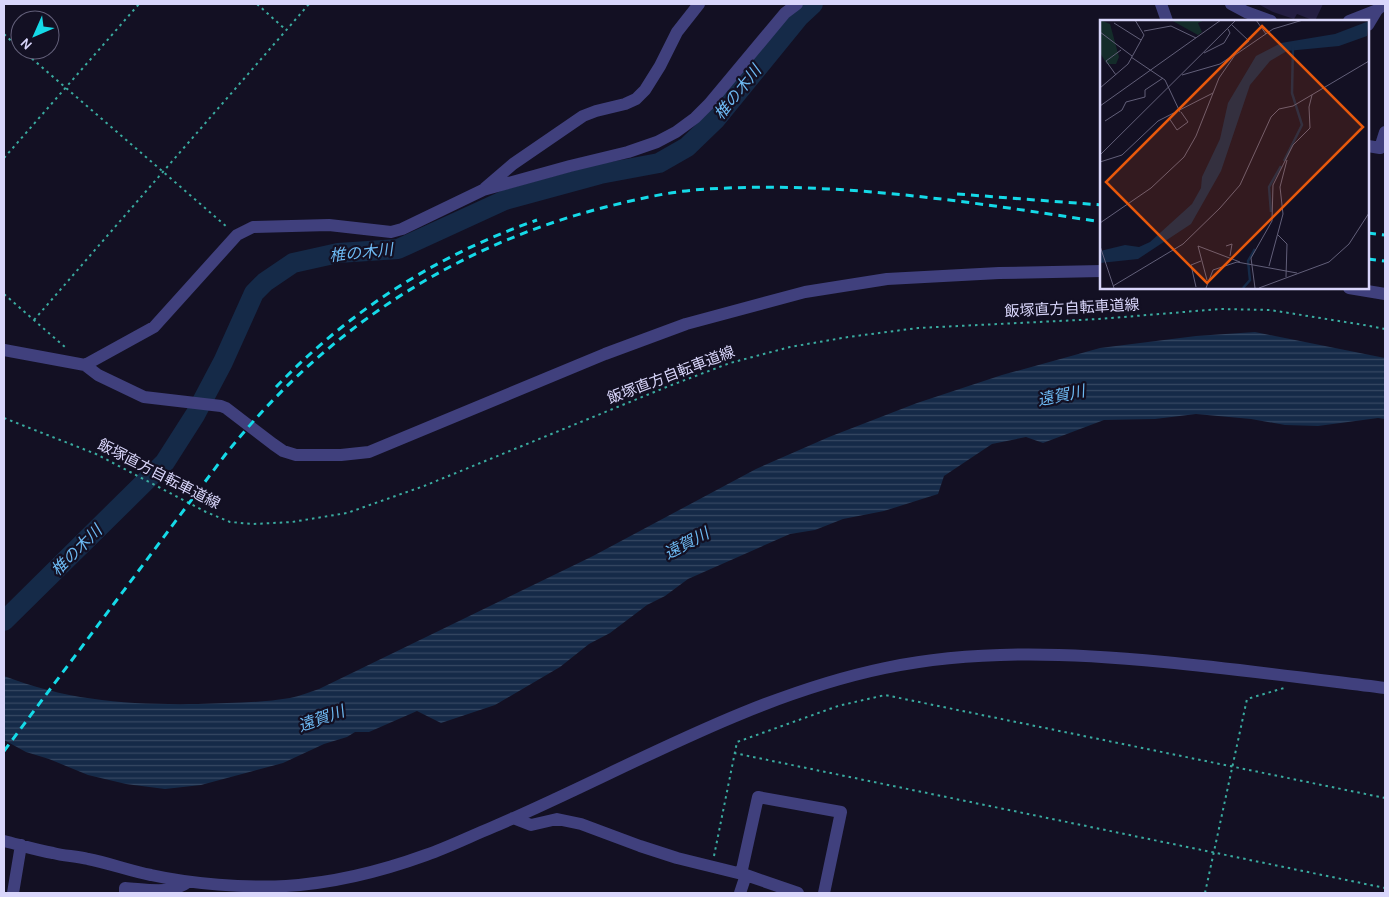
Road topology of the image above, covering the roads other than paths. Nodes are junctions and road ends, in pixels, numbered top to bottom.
1 (699, 4) edge
2 (797, 4) edge
3 (1161, 4) edge
4 (1231, 4) edge
5 (1380, 7) edge
6 (1165, 20) edge
7 (1268, 20) edge
8 (1351, 20) edge
9 (1369, 24) edge
10 (1385, 132) edge
11 (1378, 148) edge
12 (483, 190) junction
13 (1100, 271) edge
14 (1355, 289) edge
15 (1385, 294) edge
16 (4, 350) edge
17 (85, 365) junction
18 (1385, 688) edge
19 (513, 818) junction
20 (4, 841) edge
21 (21, 845) junction
22 (743, 875) junction
23 (188, 882) junction
24 (221, 884) junction
25 (13, 893) edge
26 (125, 893) edge
27 (250, 893) edge
28 (740, 893) edge
29 (798, 893) edge
30 (824, 893) edge

1 - 12 street
2 - 12 street
3 - 6 street
4 - 7 street
5 - 8 street
5 - 9 street
10 - 11 street
12 - 17 street
13 - 17 street
14 - 15 street
16 - 17 street
18 - 19 street
19 - 22 street
19 - 24 street
20 - 21 street
21 - 23 street
21 - 25 street
22 - 28 street
22 - 29 street
22 - 30 street
23 - 24 street
23 - 26 street
24 - 27 street

